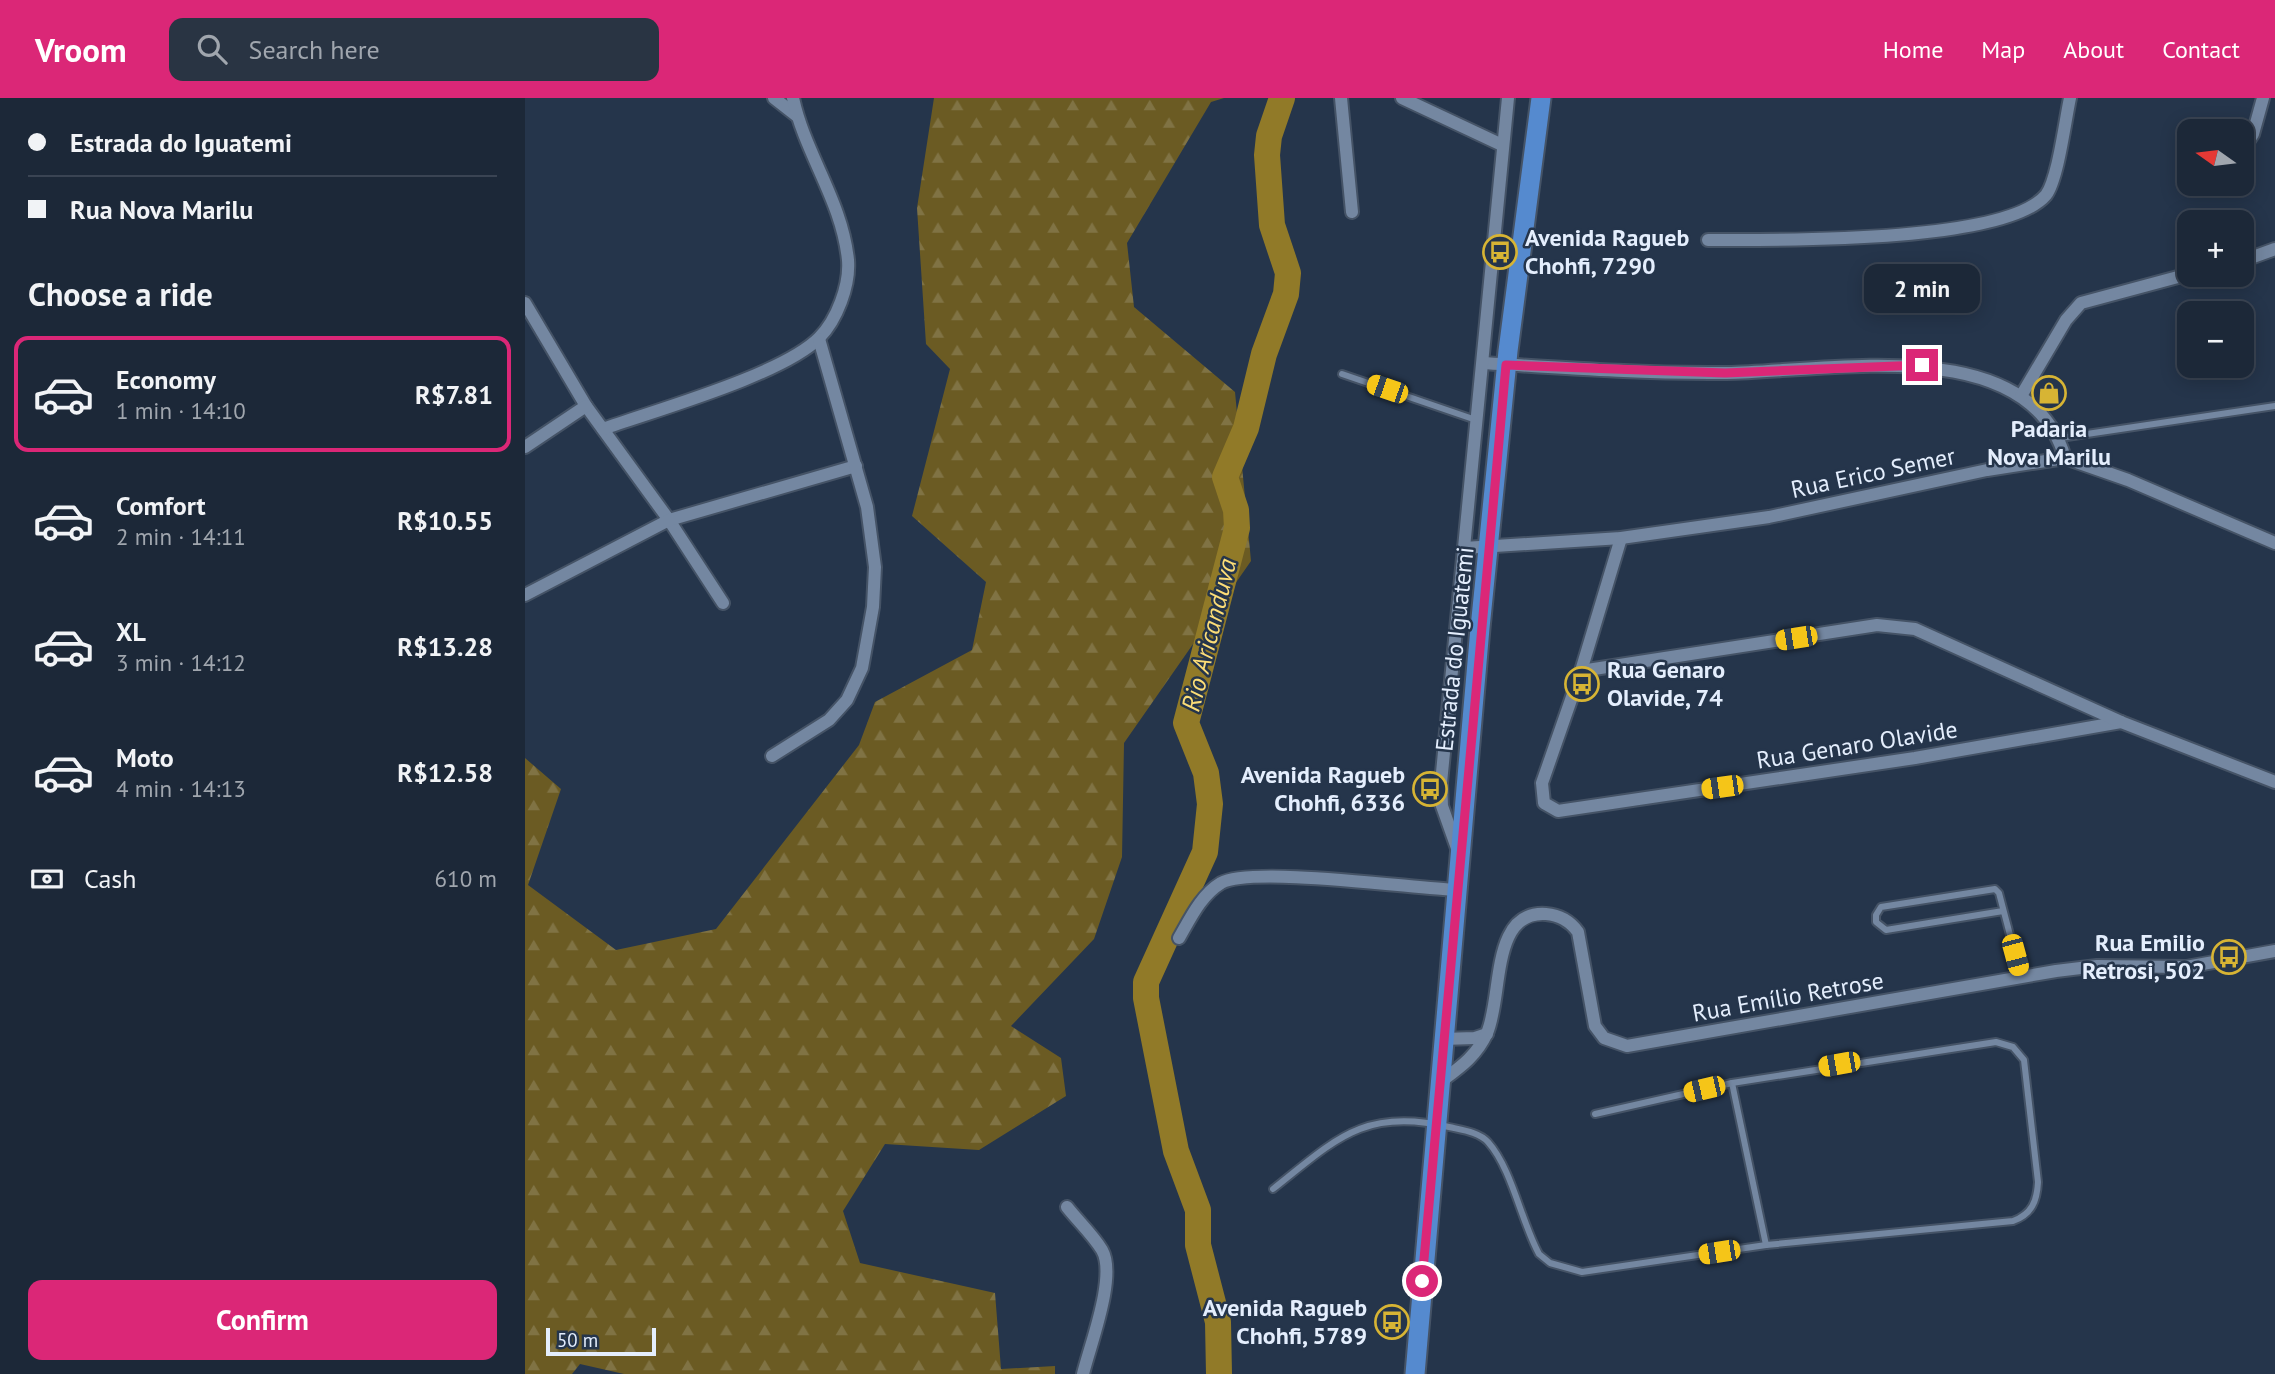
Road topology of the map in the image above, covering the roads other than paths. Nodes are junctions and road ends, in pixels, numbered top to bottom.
1 (773, 98) edge
2 (793, 98) edge
3 (1341, 98) edge
4 (1402, 98) edge
5 (1508, 98) edge
6 (1541, 98) edge
7 (2070, 98) edge
8 (2263, 98) edge
9 (797, 116) junction
10 (2254, 130) edge
11 (1502, 145) junction
12 (1352, 212) dead end
13 (1708, 240) dead end
14 (2275, 248) edge
15 (2254, 256) edge
16 (2177, 277) edge
17 (525, 303) edge
18 (819, 339) junction
19 (1483, 363) junction
20 (1506, 365) junction
21 (1342, 374) dead end
22 (2021, 396) junction
23 (586, 407) junction
24 (2275, 407) edge
25 (1476, 420) junction
26 (603, 429) junction
27 (2060, 438) junction
28 (525, 447) edge
29 (2065, 458) junction
30 (856, 466) junction
31 (669, 520) junction
32 (1621, 538) junction
33 (2275, 543) edge
34 (1490, 546) junction
35 (1464, 548) junction
36 (525, 595) edge
37 (723, 603) dead end
38 (1581, 671) junction
39 (2121, 722) junction
40 (772, 756) dead end
41 (2275, 782) edge
42 (1459, 855) junction
43 (1456, 890) junction
44 (2003, 911) junction
45 (1179, 938) dead end
46 (2275, 951) edge
47 (2021, 977) junction
48 (1487, 1034) junction
49 (1442, 1038) junction
50 (1439, 1083) junction
51 (1732, 1083) junction
52 (1595, 1114) dead end
53 (1436, 1124) junction
54 (1273, 1189) dead end
55 (1067, 1207) dead end
56 (1766, 1245) junction
57 (1083, 1374) edge
58 (1415, 1374) edge

1 - 9 street
2 - 9 street
3 - 12 street
4 - 11 street
5 - 11 street
6 - 20 main road, Estrada do Iguatemi
7 - 13 street
8 - 10 street
9 - 18 street
11 - 19 street
14 - 15 street
16 - 22 street
17 - 23 street
18 - 26 street
18 - 30 street
19 - 20 street
19 - 25 street
20 - 22 street
20 - 34 main road, Estrada do Iguatemi
21 - 25 lane
22 - 27 street
23 - 26 street
23 - 28 street
24 - 27 lane
25 - 35 street
26 - 31 street
27 - 29 street
29 - 32 street, Rua Erico Semer
29 - 33 street, Rua Erico Semer
30 - 31 street
30 - 40 street
31 - 36 street
31 - 37 street
32 - 34 street, Rua Erico Semer
32 - 38 street, Rua Genaro Olavide
34 - 35 street, Rua Erico Semer
34 - 42 main road, Estrada do Iguatemi
35 - 42 street
38 - 39 street
38 - 39 street, Rua Genaro Olavide
39 - 41 street
42 - 43 main road, Estrada do Iguatemi
43 - 45 street
43 - 49 main road, Estrada do Iguatemi
44 - 44 lane
44 - 47 lane
46 - 47 street, Rua Emílio Retrose
47 - 48 street, Rua Emílio Retrose
48 - 49 street
48 - 50 street, Rua Emílio Retrose
49 - 50 main road, Estrada do Iguatemi
50 - 53 main road, Estrada do Iguatemi
51 - 52 lane
51 - 56 lane
51 - 56 lane
53 - 54 lane
53 - 56 lane
53 - 58 main road, Estrada do Iguatemi
55 - 57 street

